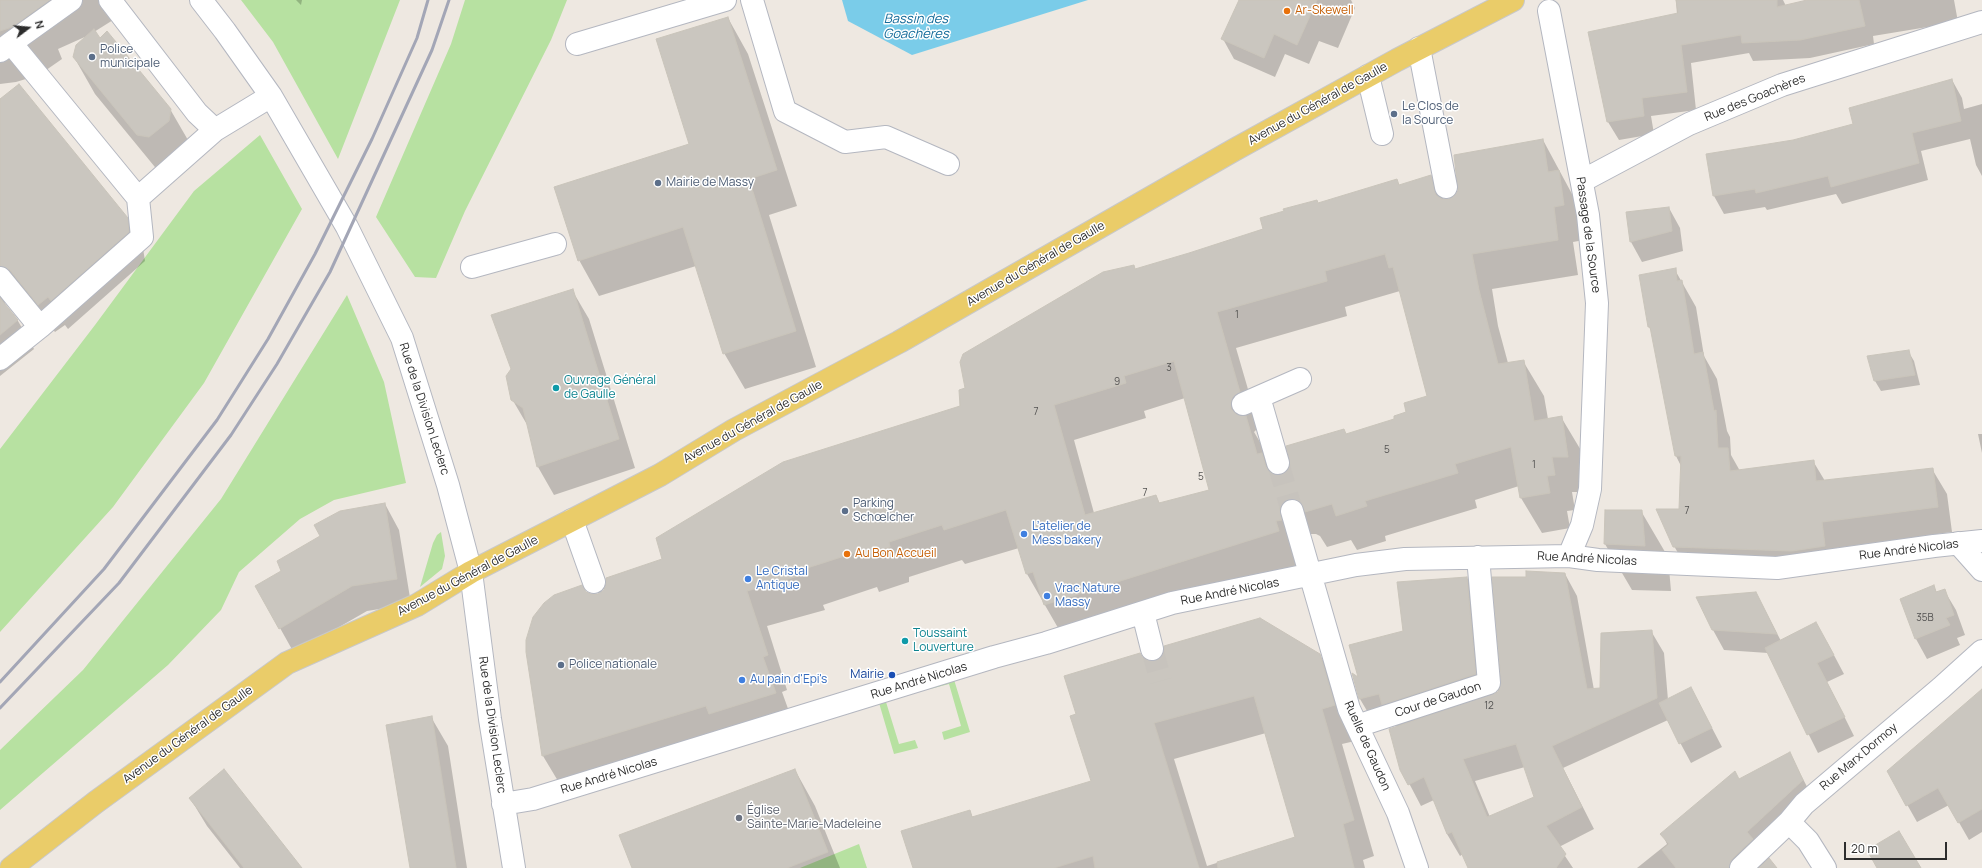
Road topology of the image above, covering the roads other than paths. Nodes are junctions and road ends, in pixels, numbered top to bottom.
1 (110, 0) edge
2 (201, 0) edge
3 (725, 0) edge
4 (752, 0) edge
5 (1513, 0) edge
6 (69, 1) edge
7 (34, 9) dead end
8 (1549, 11) dead end
9 (1982, 22) edge
10 (577, 44) dead end
11 (6, 47) edge
12 (1419, 48) junction
13 (1368, 76) junction
14 (271, 96) junction
15 (215, 130) junction
16 (1382, 134) dead end
17 (948, 164) dead end
18 (1582, 181) junction
19 (1446, 187) dead end
20 (138, 198) junction
21 (555, 244) dead end
22 (472, 267) dead end
23 (0, 278) edge
24 (40, 327) junction
25 (0, 359) edge
26 (1300, 378) dead end
27 (1278, 463) tunnel mouth
28 (1292, 512) tunnel mouth
29 (572, 520) junction
30 (1982, 541) edge
31 (1958, 543) junction
32 (1569, 556) junction
33 (1478, 557) junction
34 (1982, 570) edge
35 (471, 572) junction
36 (1310, 576) junction
37 (594, 582) dead end
38 (1143, 613) junction
39 (1152, 649) tunnel mouth
40 (1982, 651) edge
41 (1357, 726) junction
42 (503, 804) junction
43 (1789, 822) junction
44 (11, 868) edge
45 (514, 868) edge
46 (1417, 868) edge
47 (1741, 868) edge
48 (1826, 868) edge

1 - 15 street
2 - 14 street, Rue de la Division Leclerc
3 - 10 street
4 - 17 street
5 - 12 main road, Avenue du Général de Gaulle
6 - 7 street
6 - 11 street
8 - 18 street, Passage de la Source
9 - 18 street, Rue des Goachères
11 - 20 street
12 - 13 main road, Avenue du Général de Gaulle
12 - 19 street
13 - 16 street
13 - 29 main road, Avenue du Général de Gaulle
14 - 15 street
14 - 35 street, Rue de la Division Leclerc
15 - 20 street
18 - 32 street, Passage de la Source
20 - 24 street
21 - 22 street
23 - 24 street
24 - 25 street
26 - 27 street
28 - 36 street, Ruelle de Gaudon
29 - 35 main road, Avenue du Général de Gaulle
29 - 37 street
30 - 31 street, Rue André Nicolas
31 - 32 street, Rue André Nicolas
31 - 34 street
32 - 33 street, Rue André Nicolas
33 - 36 street, Rue André Nicolas
33 - 41 street, Cour de Gaudon
35 - 42 street, Rue de la Division Leclerc
35 - 44 main road, Avenue du Général de Gaulle
36 - 38 street, Rue André Nicolas
36 - 41 street, Ruelle de Gaudon
38 - 39 street
38 - 42 street, Rue André Nicolas
40 - 43 street, Rue Marx Dormoy
41 - 46 street, Ruelle de Gaudon
42 - 45 street, Rue de la Division Leclerc
43 - 47 street, Rue Marx Dormoy
43 - 48 street

